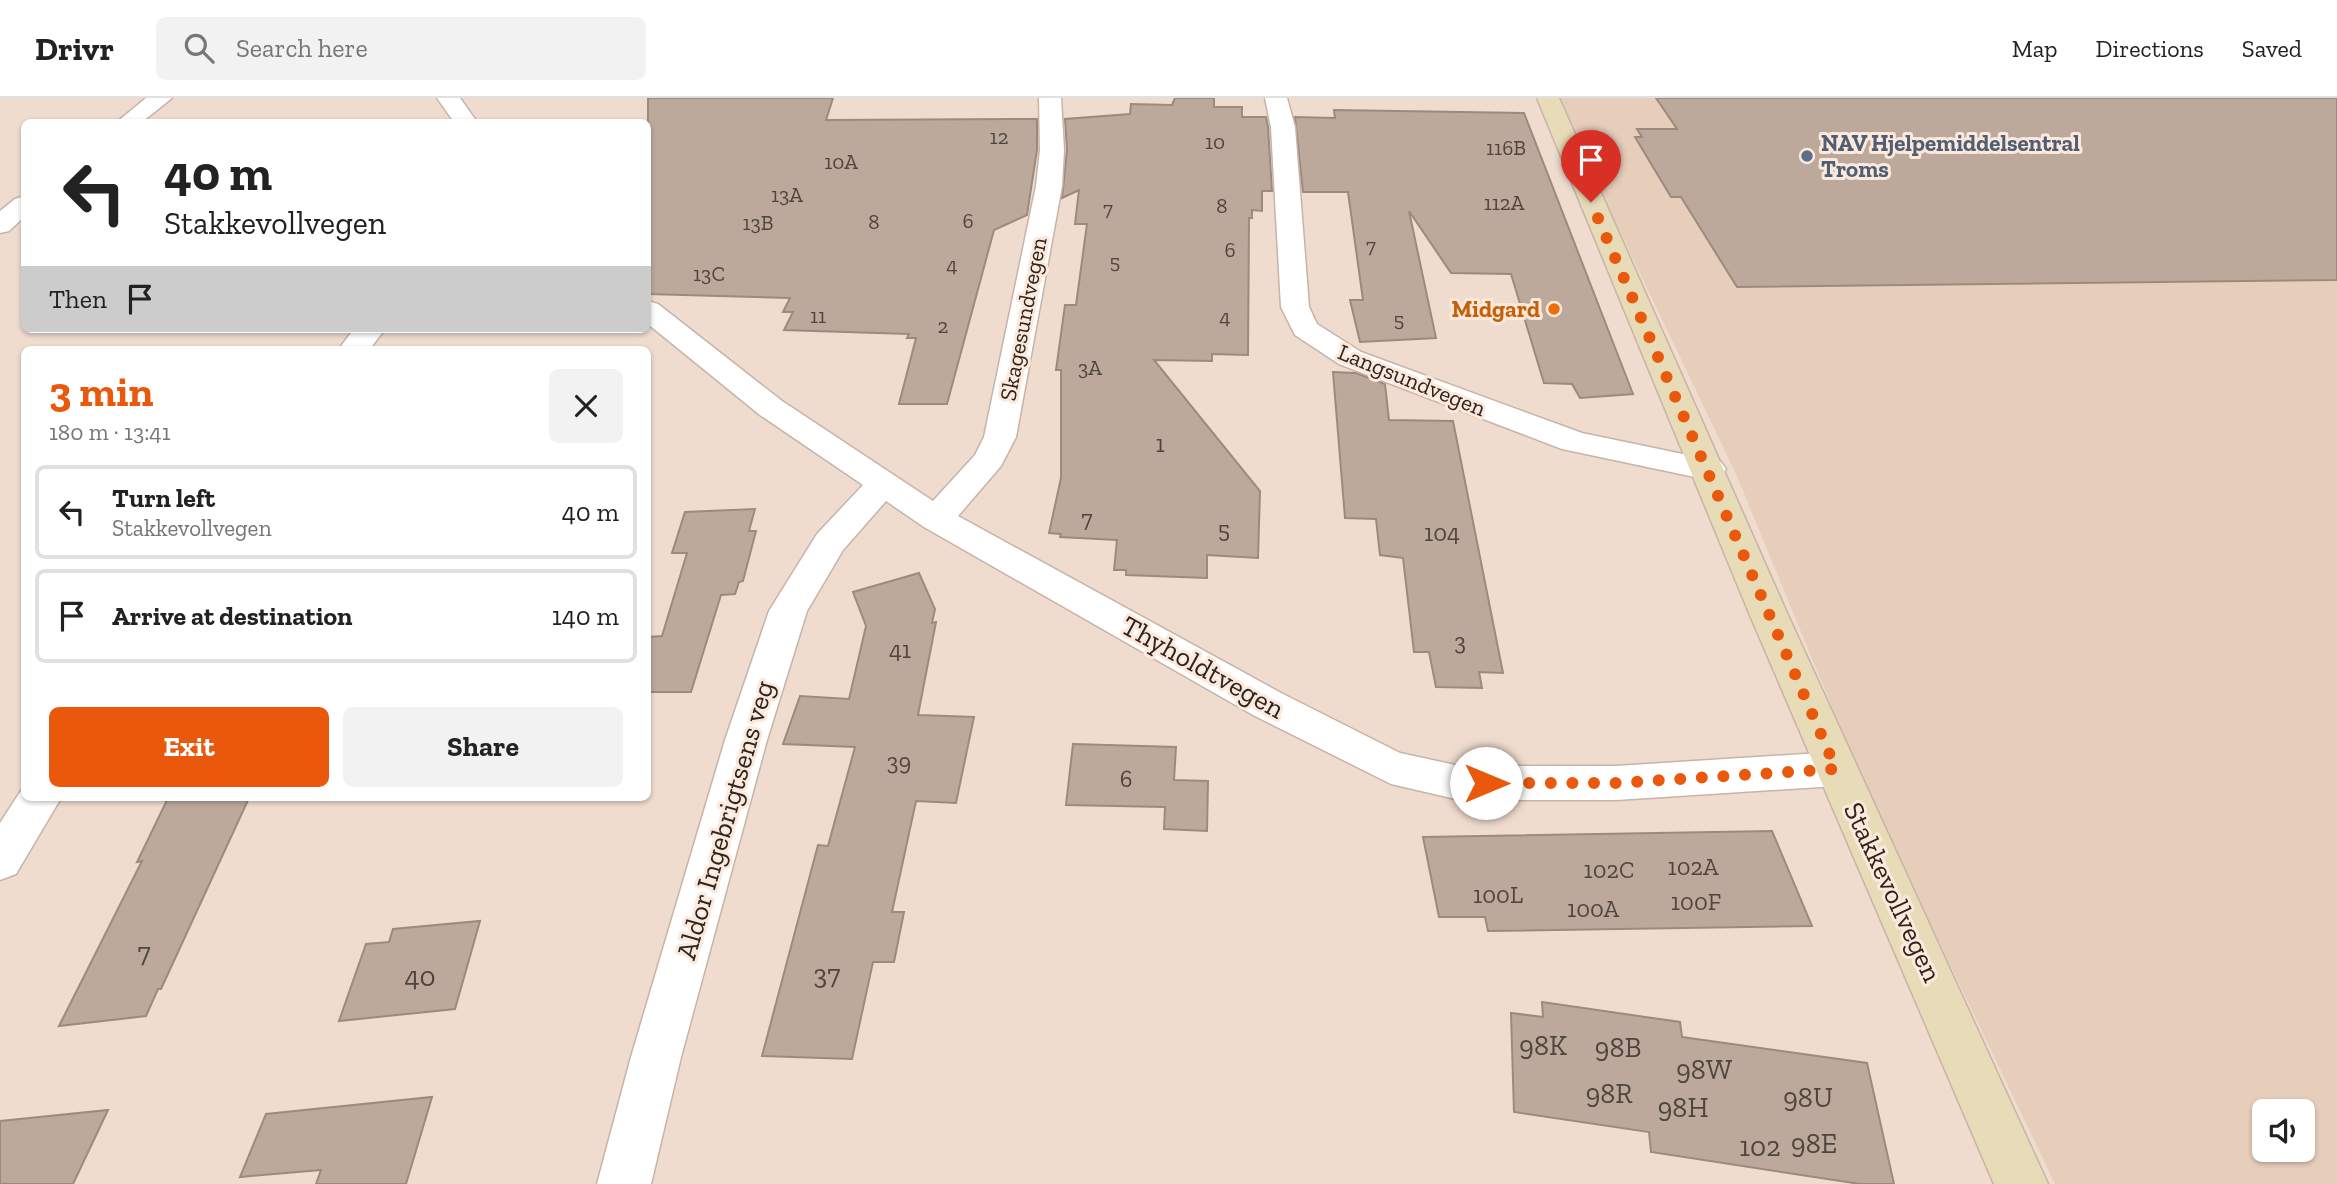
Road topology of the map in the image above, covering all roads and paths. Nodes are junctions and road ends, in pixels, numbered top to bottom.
1 (161, 98) edge
2 (448, 98) edge
3 (1050, 98) edge
4 (1276, 98) edge
5 (1548, 98) edge
6 (132, 119) edge
7 (463, 119) edge
8 (21, 207) edge
9 (0, 225) edge
10 (651, 312) edge
11 (1709, 469) junction
12 (883, 484) junction
13 (936, 519) junction
14 (1836, 769) junction
15 (37, 801) edge
16 (0, 861) edge
17 (624, 1184) edge
18 (2021, 1184) edge

1 - 6 street
2 - 7 street
3 - 13 street, Skagesundvegen
4 - 11 street, Langsundvegen
5 - 11 street, Stakkevollvegen
8 - 9 street
10 - 12 street, Thyholdtvegen
11 - 14 street, Stakkevollvegen
12 - 13 street, Thyholdtvegen
12 - 17 street, Aldor Ingebrigtsens veg
13 - 14 street, Thyholdtvegen
14 - 18 street, Stakkevollvegen
15 - 16 street

